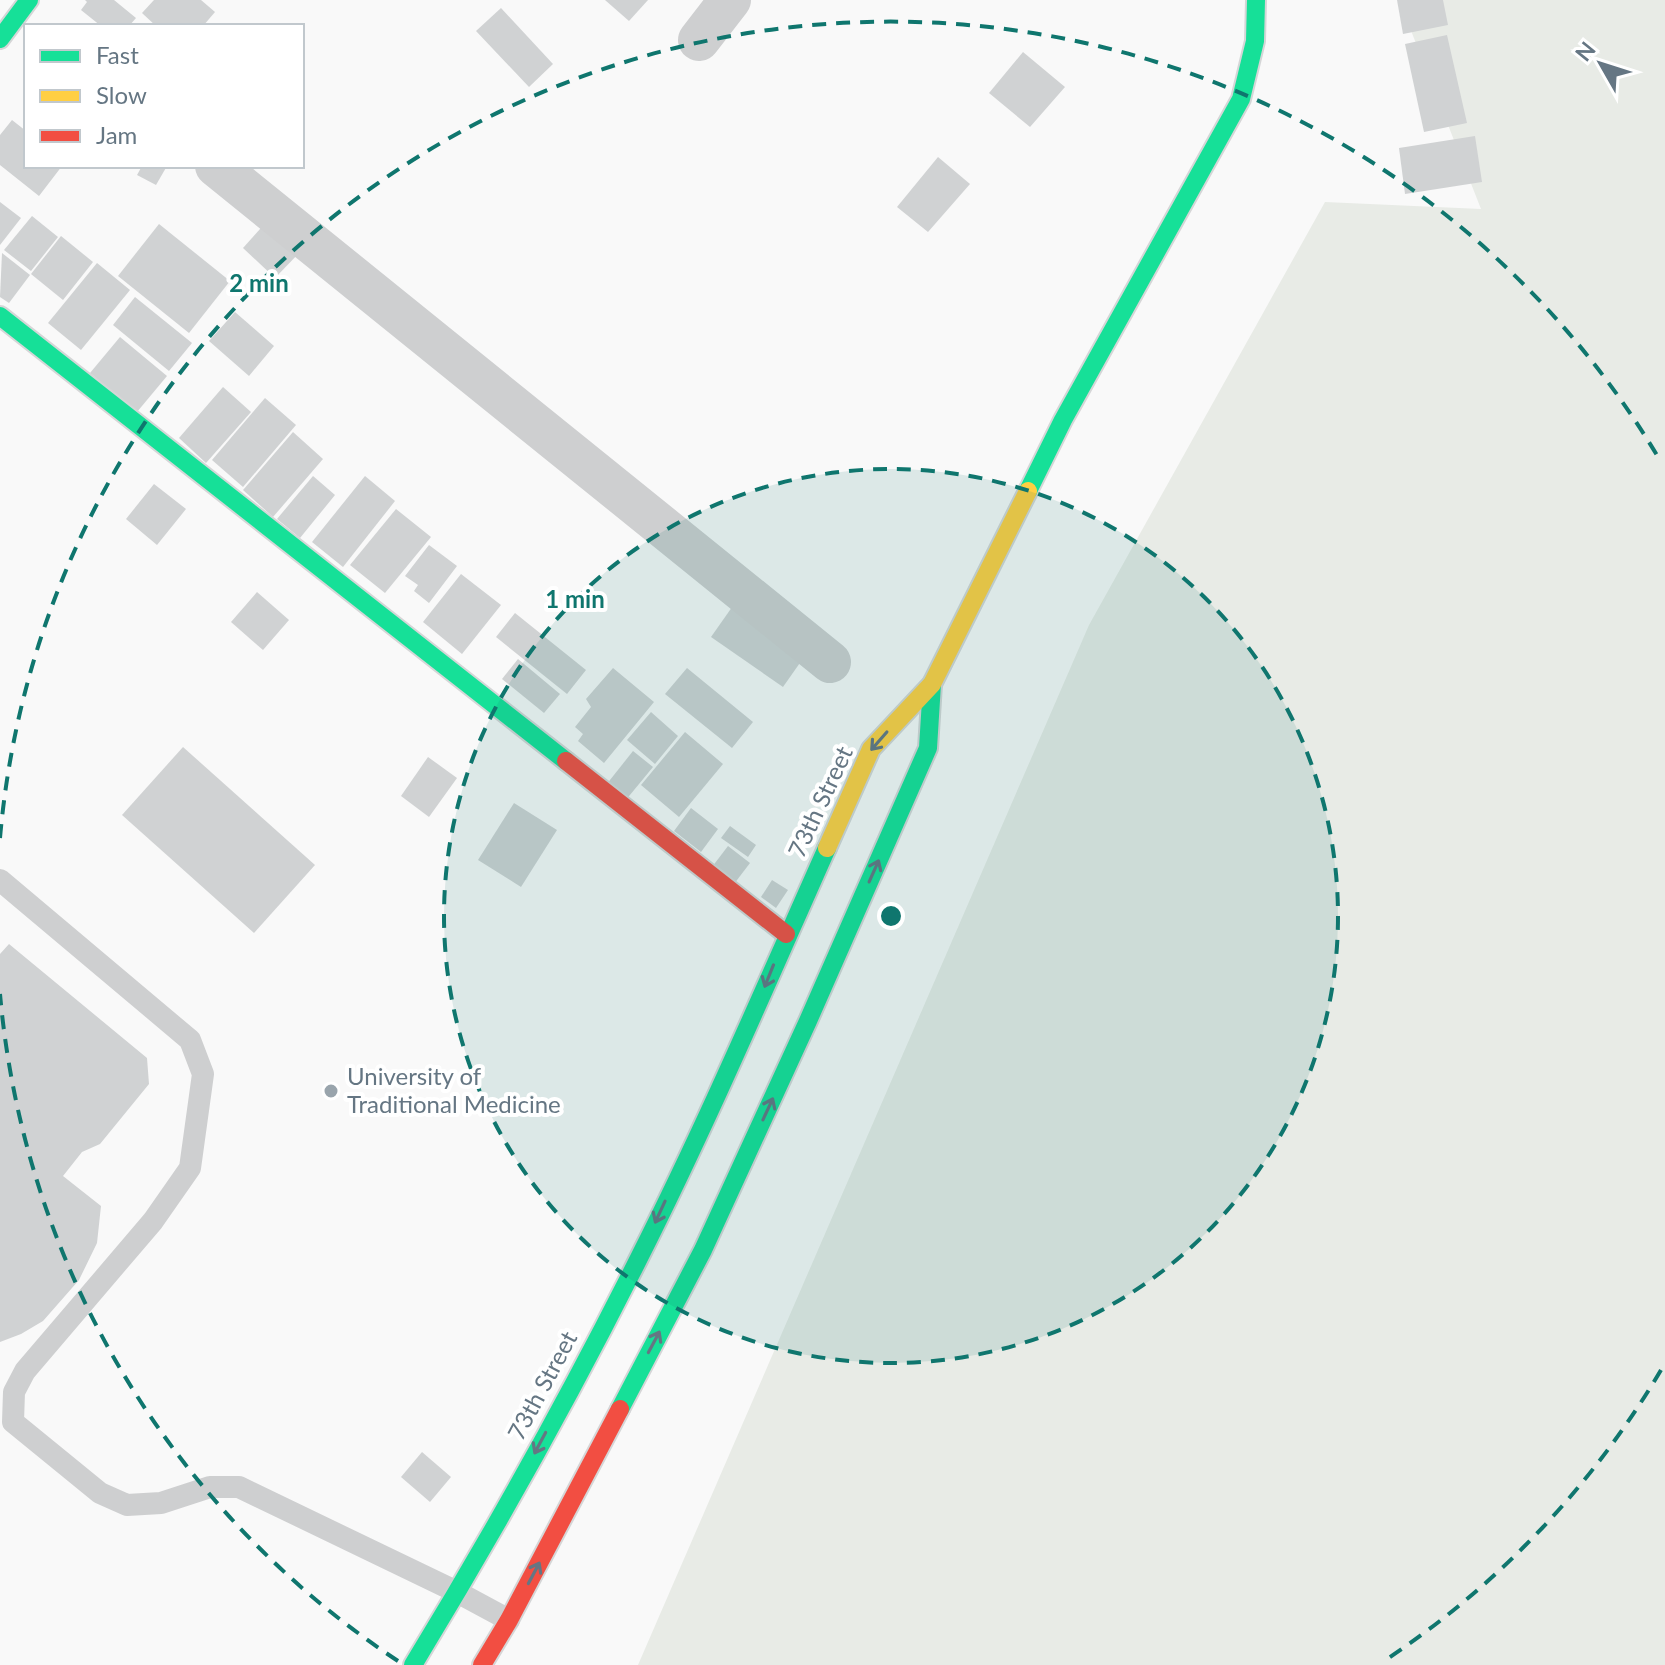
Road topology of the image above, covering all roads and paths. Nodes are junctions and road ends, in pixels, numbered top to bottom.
1 (730, 0) edge
2 (1256, 0) edge
3 (699, 40) dead end
4 (218, 168) edge
5 (0, 316) edge
6 (830, 662) dead end
7 (932, 684) junction
8 (0, 880) edge
9 (786, 934) junction
10 (457, 1592) junction
11 (509, 1620) junction
12 (413, 1665) edge
13 (482, 1665) edge

1 - 3 street
2 - 7 main road
4 - 6 street
5 - 9 main road
7 -> 9 main road, 73th Street
11 -> 7 main road
8 - 10 lane
9 -> 10 main road, 73th Street
10 - 11 lane
10 - 12 main road, 73th Street
11 - 13 main road

